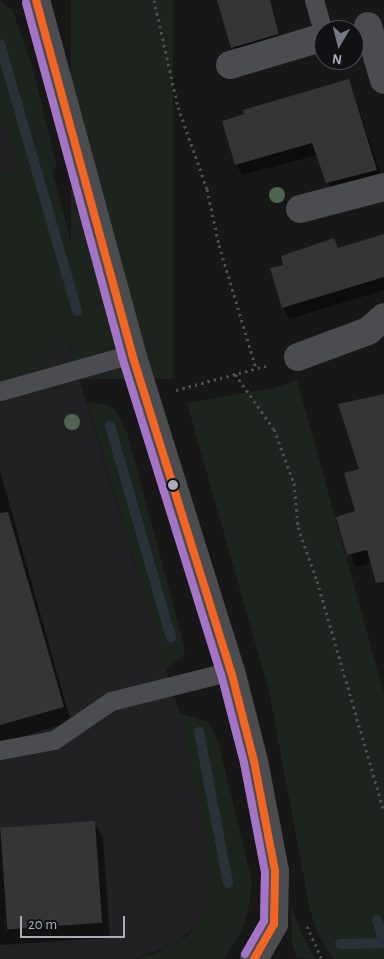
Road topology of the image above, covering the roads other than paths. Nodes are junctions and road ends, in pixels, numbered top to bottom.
1 (36, 0) edge
2 (314, 0) edge
3 (320, 20) edge
4 (368, 26) edge
5 (314, 39) edge
6 (230, 65) dead end
7 (384, 80) edge
8 (384, 187) edge
9 (300, 209) dead end
10 (384, 317) edge
11 (132, 354) junction
12 (298, 357) dead end
13 (0, 390) edge
14 (231, 671) junction
15 (0, 750) edge
16 (254, 959) edge

1 - 11 street
2 - 3 lane
4 - 7 street
5 - 6 street
8 - 9 street
10 - 12 street
11 - 13 lane
11 - 14 street
14 - 15 lane
14 - 16 street

